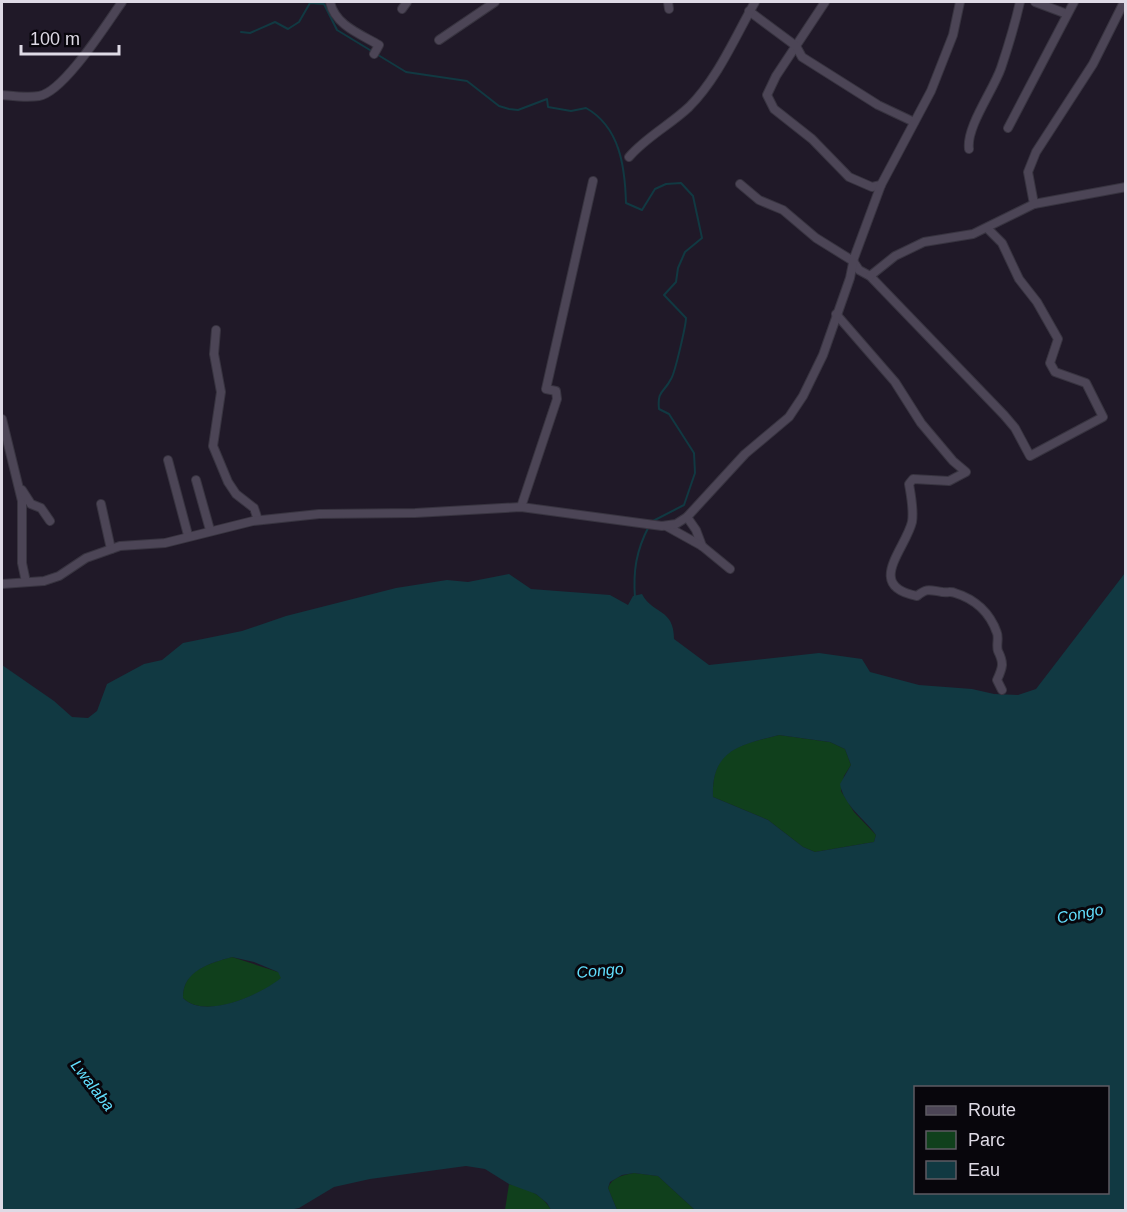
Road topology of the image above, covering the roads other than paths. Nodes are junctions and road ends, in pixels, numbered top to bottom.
1 (122, 2) edge
2 (330, 2) edge
3 (407, 2) edge
4 (495, 2) edge
5 (754, 2) edge
6 (825, 2) edge
7 (960, 2) edge
8 (1022, 2) edge
9 (1035, 2) edge
10 (1074, 2) edge
11 (1124, 2) edge
12 (402, 9) dead end
13 (750, 11) junction
14 (1067, 14) junction
15 (439, 40) dead end
16 (796, 46) junction
17 (374, 54) dead end
18 (2, 95) edge
19 (914, 122) junction
20 (1008, 128) dead end
21 (969, 149) dead end
22 (629, 157) dead end
23 (593, 181) dead end
24 (740, 184) dead end
25 (881, 185) junction
26 (1125, 187) edge
27 (1034, 204) junction
28 (987, 228) junction
29 (853, 261) junction
30 (870, 276) junction
31 (836, 314) junction
32 (216, 330) dead end
33 (2, 418) edge
34 (168, 460) dead end
35 (196, 480) dead end
36 (20, 486) junction
37 (101, 504) dead end
38 (521, 507) junction
39 (687, 517) junction
40 (258, 520) junction
41 (50, 521) dead end
42 (666, 526) junction
43 (210, 530) junction
44 (188, 535) junction
45 (702, 546) junction
46 (111, 549) junction
47 (730, 568) dead end
48 (26, 582) junction
49 (2, 584) edge
50 (1002, 690) dead end

1 - 18 street
2 - 17 street
3 - 12 street
4 - 15 street
5 - 13 street
6 - 16 street
7 - 19 street
8 - 21 street
9 - 14 street
10 - 14 street
11 - 27 street
13 - 16 street
13 - 22 street
14 - 20 street
16 - 19 street
16 - 25 street
19 - 25 street
23 - 38 street
24 - 29 street
25 - 29 street
26 - 27 street
27 - 28 street
28 - 30 street
28 - 30 street
29 - 30 street
29 - 31 street
31 - 39 street
31 - 50 street
32 - 40 street
33 - 36 street
34 - 44 street
35 - 43 street
36 - 41 street
36 - 48 street
37 - 46 street
38 - 40 street
38 - 42 street
39 - 42 street
39 - 45 street
40 - 43 street
42 - 45 street
43 - 44 street
44 - 46 street
45 - 47 street
46 - 48 street
48 - 49 street

